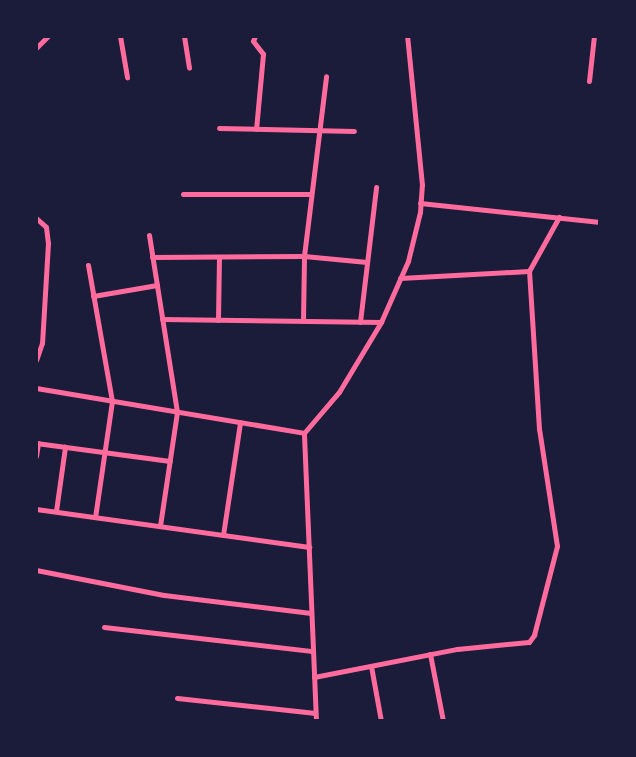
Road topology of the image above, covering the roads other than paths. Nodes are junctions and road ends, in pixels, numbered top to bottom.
1 (48, 36) edge
2 (120, 36) edge
3 (184, 36) edge
4 (255, 36) edge
5 (406, 36) edge
6 (594, 36) edge
7 (597, 44) edge
8 (36, 48) edge
9 (189, 68) dead end
10 (326, 76) dead end
11 (127, 77) dead end
12 (589, 81) dead end
13 (219, 128) dead end
14 (256, 129) junction
15 (319, 130) junction
16 (354, 130) dead end
17 (376, 187) dead end
18 (183, 194) dead end
19 (311, 194) junction
20 (420, 203) junction
21 (559, 217) junction
22 (36, 218) edge
23 (600, 222) edge
24 (148, 235) dead end
25 (304, 256) junction
26 (152, 257) junction
27 (219, 258) junction
28 (367, 262) junction
29 (88, 265) dead end
30 (529, 270) junction
31 (400, 278) junction
32 (157, 285) junction
33 (93, 296) junction
34 (162, 319) junction
35 (218, 320) junction
36 (303, 321) junction
37 (360, 322) junction
38 (381, 322) junction
39 (36, 360) edge
40 (36, 388) edge
41 (112, 401) junction
42 (177, 412) junction
43 (240, 422) junction
44 (304, 433) junction
45 (37, 443) edge
46 (65, 447) junction
47 (104, 452) junction
48 (36, 456) edge
49 (170, 461) junction
50 (36, 509) edge
51 (56, 511) junction
52 (94, 517) junction
53 (160, 526) junction
54 (222, 535) junction
55 (309, 547) junction
56 (36, 570) edge
57 (311, 613) junction
58 (104, 627) dead end
59 (313, 651) junction
60 (430, 654) junction
61 (371, 666) junction
62 (314, 677) junction
63 (177, 699) dead end
64 (315, 713) junction
65 (316, 721) edge
66 (381, 721) edge
67 (443, 721) edge

1 - 8 street
2 - 11 street
3 - 9 street
4 - 14 street
5 - 20 street
6 - 7 street
7 - 12 street
10 - 15 street
13 - 14 street
14 - 15 street
15 - 16 street
15 - 19 street
17 - 28 street
18 - 19 street
19 - 25 street
20 - 21 street
20 - 31 street
21 - 23 street
21 - 30 street
22 - 39 street
24 - 26 street
25 - 27 street
25 - 28 street
25 - 36 street
26 - 27 street
26 - 32 street
27 - 35 street
28 - 37 street
29 - 33 street
30 - 31 street
30 - 60 street
31 - 38 street
32 - 33 street
32 - 34 street
33 - 41 street
34 - 35 street
34 - 42 street
35 - 36 street
36 - 37 street
37 - 38 street
38 - 44 street
40 - 41 street
41 - 42 street
41 - 47 street
42 - 43 street
42 - 49 street
43 - 44 street
43 - 54 street
44 - 55 street
45 - 46 street
45 - 48 street
46 - 47 street
46 - 51 street
47 - 49 street
47 - 52 street
49 - 53 street
50 - 51 street
51 - 52 street
52 - 53 street
53 - 54 street
54 - 55 street
55 - 57 street
56 - 57 street
57 - 59 street
58 - 59 street
59 - 62 street
60 - 61 street
60 - 67 street
61 - 62 street
61 - 66 street
62 - 64 street
63 - 64 street
64 - 65 street

